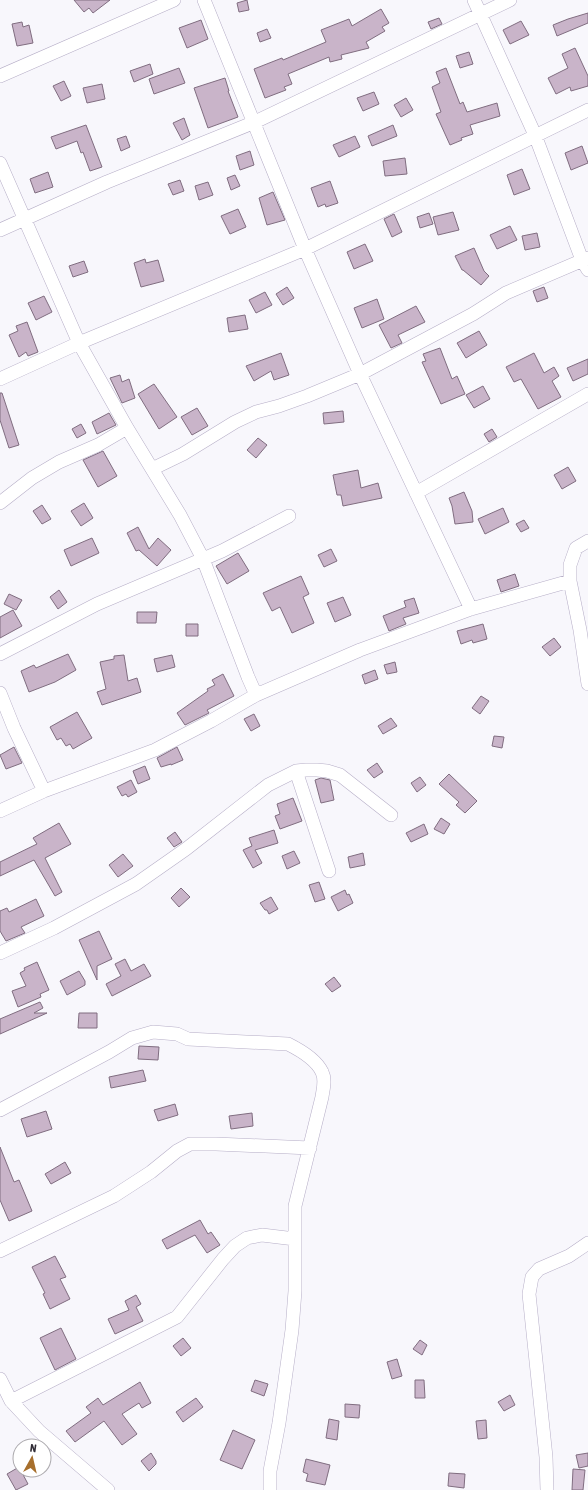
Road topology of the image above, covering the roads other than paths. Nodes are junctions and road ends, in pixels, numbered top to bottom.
1 (174, 0) edge
2 (204, 0) edge
3 (474, 0) edge
4 (510, 0) edge
5 (480, 13) junction
6 (0, 76) edge
7 (588, 110) edge
8 (255, 122) junction
9 (535, 135) junction
10 (0, 164) edge
11 (24, 219) junction
12 (0, 230) edge
13 (305, 249) junction
14 (586, 262) edge
15 (78, 343) junction
16 (360, 374) junction
17 (0, 379) edge
18 (588, 394) edge
19 (127, 428) junction
20 (152, 469) junction
21 (416, 493) junction
22 (0, 503) edge
23 (289, 516) dead end
24 (588, 541) edge
25 (203, 559) junction
26 (570, 581) junction
27 (472, 609) junction
28 (0, 654) edge
29 (588, 680) edge
30 (0, 693) edge
31 (256, 695) junction
32 (296, 772) junction
33 (44, 791) junction
34 (0, 811) edge
35 (391, 815) dead end
36 (328, 871) dead end
37 (0, 953) edge
38 (0, 1110) edge
39 (310, 1148) junction
40 (295, 1239) junction
41 (588, 1243) edge
42 (0, 1251) edge
43 (0, 1379) edge
44 (11, 1400) junction
45 (108, 1490) edge
46 (270, 1490) edge
47 (547, 1490) edge

1 - 6 street
2 - 8 street
3 - 5 street
4 - 5 street
5 - 8 street
5 - 9 street
7 - 9 street
8 - 11 street
8 - 13 street
9 - 13 street
9 - 14 street
10 - 11 street
11 - 12 street
11 - 15 street
13 - 15 street
13 - 16 street
14 - 16 street
15 - 17 street
15 - 19 street
16 - 20 street
16 - 21 street
18 - 21 street
19 - 20 street
19 - 22 street
20 - 25 street
21 - 27 street
23 - 25 street
24 - 26 street
25 - 28 street
25 - 31 street
26 - 27 street
26 - 29 street
27 - 31 street
30 - 33 street
31 - 33 street
32 - 35 street
32 - 36 street
32 - 37 street
33 - 34 street
38 - 39 street
39 - 40 street
39 - 42 street
40 - 44 street
40 - 46 street
41 - 47 street
43 - 44 street
44 - 45 street

